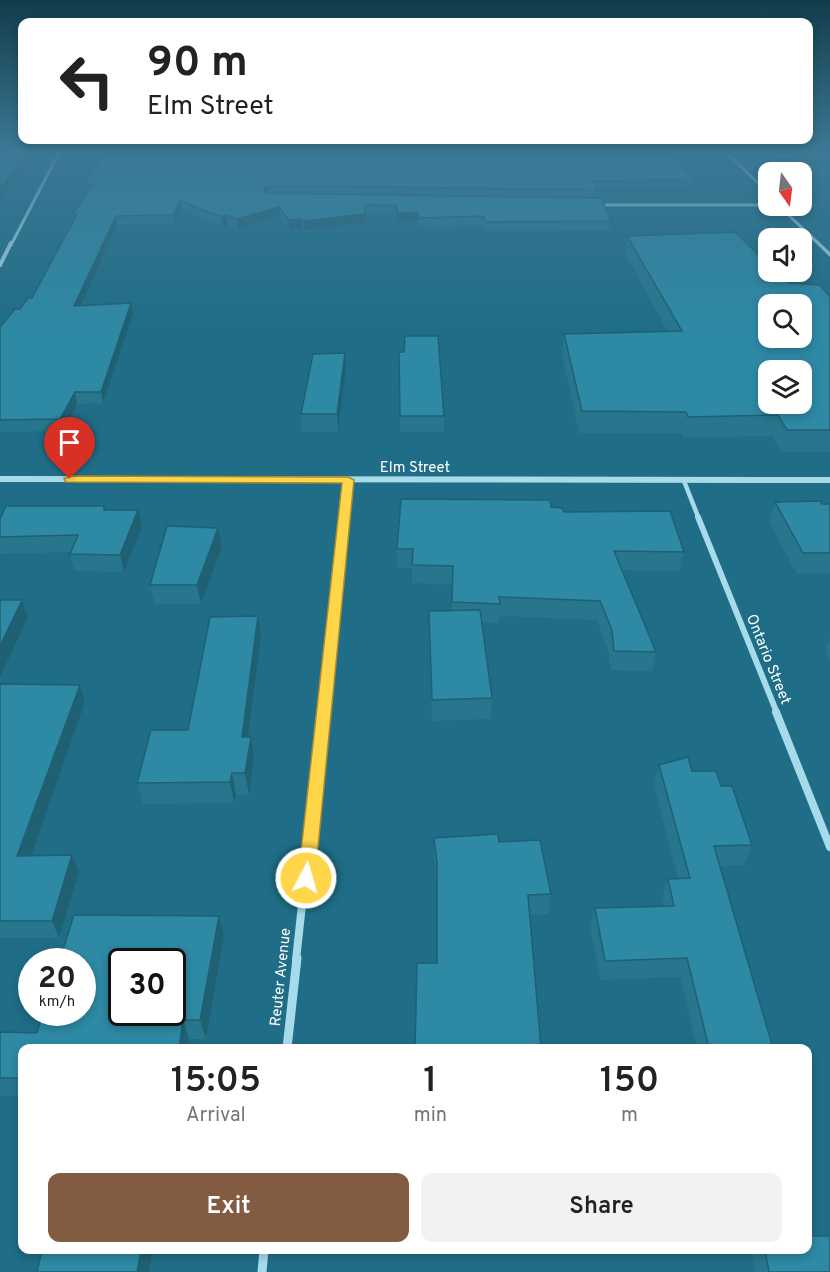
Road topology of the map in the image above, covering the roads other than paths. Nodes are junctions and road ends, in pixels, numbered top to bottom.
1 (30, 208) edge
2 (789, 216) edge
3 (830, 255) edge
4 (0, 265) edge
5 (0, 479) edge
6 (348, 480) junction
7 (830, 480) edge
8 (684, 481) junction
9 (830, 847) edge
10 (287, 1044) edge
11 (264, 1254) edge
12 (262, 1272) edge

1 - 4 street
2 - 3 street
5 - 6 street, Elm Street
6 - 8 street, Elm Street
6 - 10 street, Reuter Avenue
7 - 8 street, Elm Street
8 - 9 street, Ontario Street
11 - 12 street

